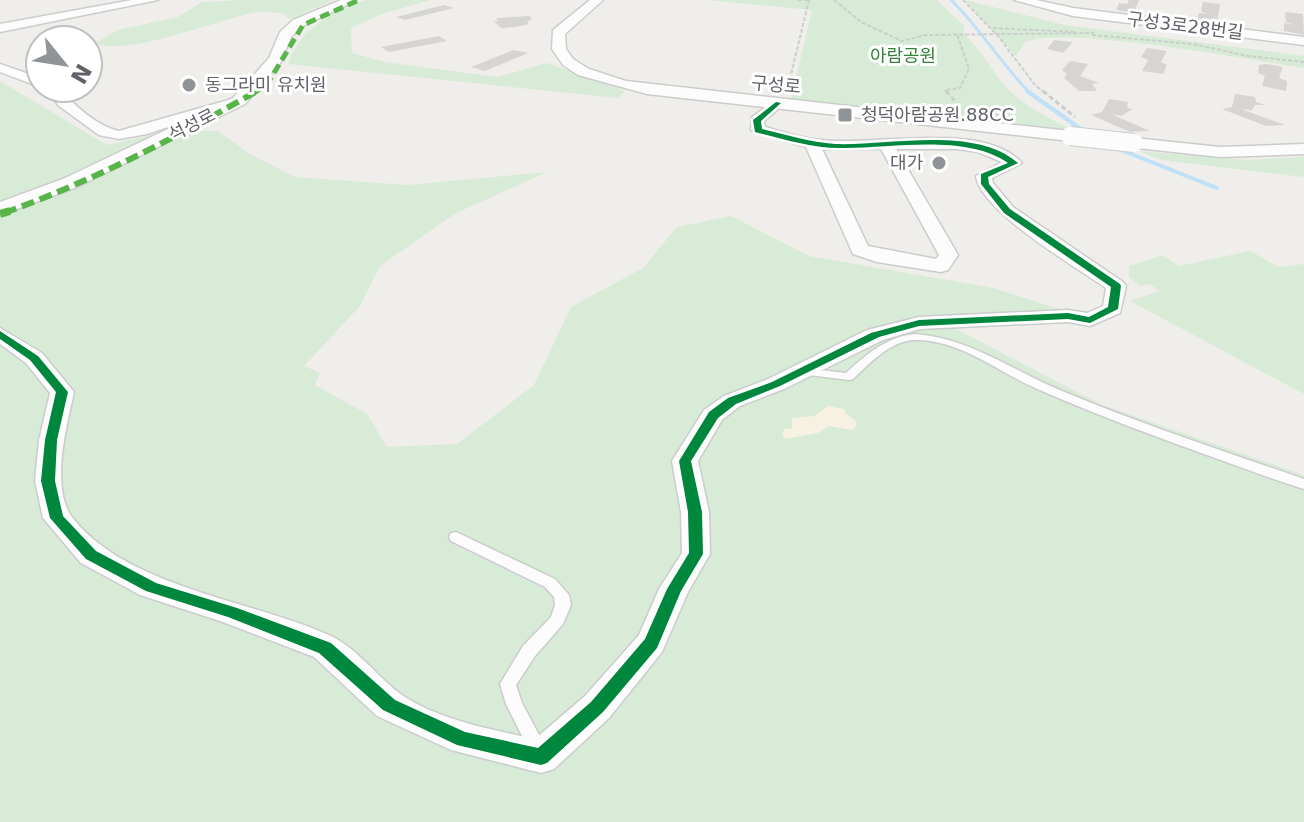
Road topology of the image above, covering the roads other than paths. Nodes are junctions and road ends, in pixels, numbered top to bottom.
1 (152, 0) edge
2 (351, 0) edge
3 (597, 0) edge
4 (1020, 0) edge
5 (0, 28) edge
6 (1304, 41) edge
7 (0, 68) edge
8 (24, 77) edge
9 (239, 101) junction
10 (778, 103) junction
11 (65, 104) edge
12 (965, 124) junction
13 (820, 144) junction
14 (887, 146) junction
15 (1304, 149) edge
16 (0, 209) edge
17 (0, 334) edge
18 (801, 371) junction
19 (1304, 484) edge
20 (456, 537) dead end
21 (541, 757) junction

1 - 5 street
2 - 9 street, 석성로
3 - 10 street, 구성로
4 - 6 street, 구성3로28번길
7 - 8 street
9 - 11 street
9 - 16 street, 석성로
10 - 12 street, 구성로
10 - 13 street
12 - 13 street
12 - 15 street, 구성로, bridge
13 - 14 street
13 - 14 street
14 - 18 street
17 - 21 street
18 - 19 lane
18 - 21 street
20 - 21 lane

